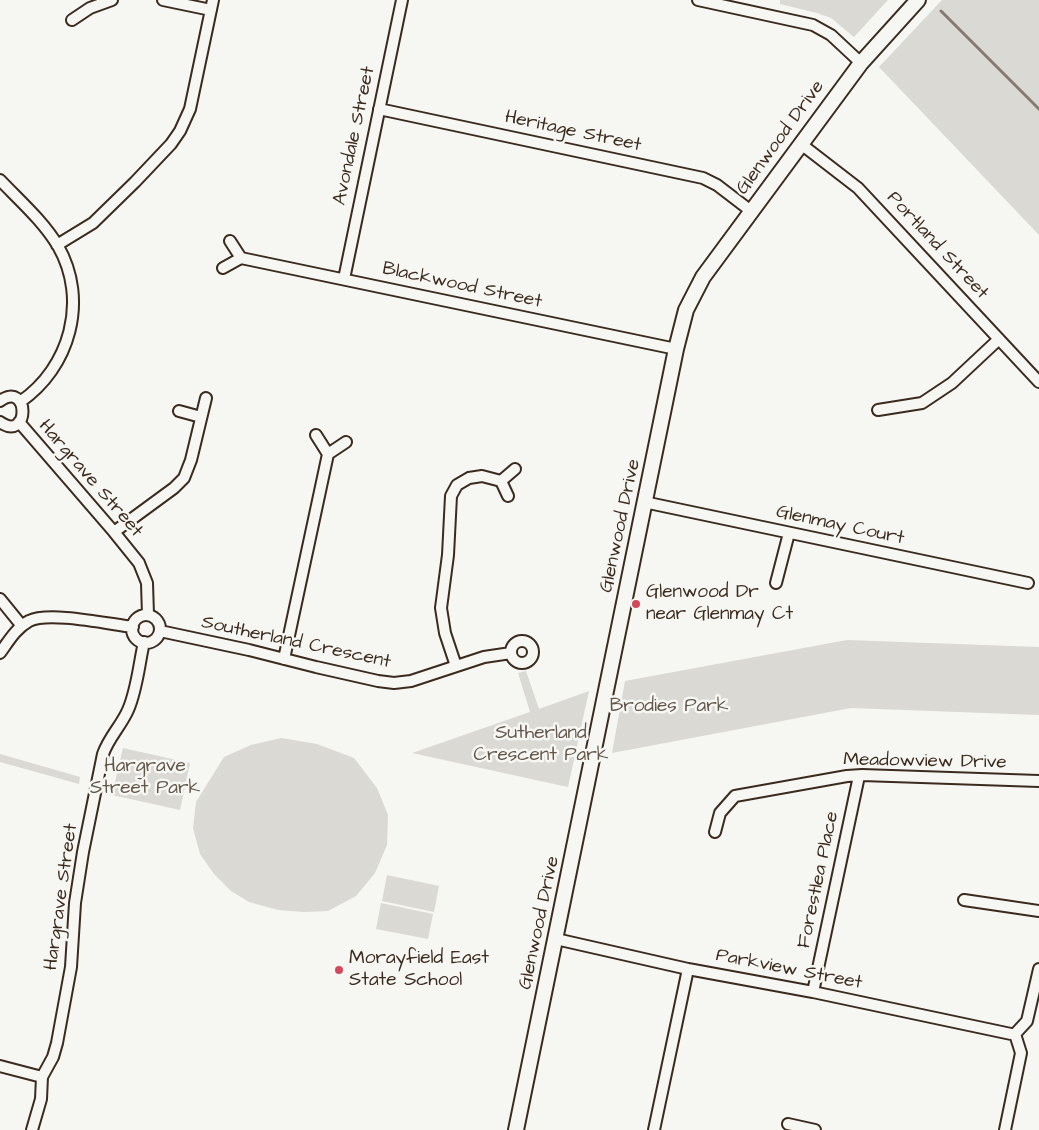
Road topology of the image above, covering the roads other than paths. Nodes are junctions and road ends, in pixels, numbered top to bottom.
1 (112, 0) edge
2 (163, 0) edge
3 (402, 0) edge
4 (698, 0) edge
5 (918, 0) edge
6 (212, 5) edge
7 (72, 20) dead end
8 (861, 63) junction
9 (379, 109) junction
10 (800, 144) junction
11 (0, 180) edge
12 (751, 211) junction
13 (230, 241) dead end
14 (57, 245) junction
15 (241, 258) junction
16 (223, 268) dead end
17 (344, 279) junction
18 (999, 339) junction
19 (676, 350) junction
20 (1039, 382) edge
21 (206, 398) dead end
22 (0, 400) edge
23 (20, 402) junction
24 (878, 410) dead end
25 (179, 411) dead end
26 (201, 418) junction
27 (0, 422) edge
28 (18, 422) junction
29 (316, 435) dead end
30 (346, 442) dead end
31 (328, 454) junction
32 (515, 469) dead end
33 (501, 481) junction
34 (508, 496) dead end
35 (644, 502) junction
36 (114, 532) junction
37 (789, 533) junction
38 (776, 583) dead end
39 (1028, 584) dead end
40 (0, 599) edge
41 (148, 615) junction
42 (22, 626) junction
43 (133, 626) junction
44 (160, 631) junction
45 (144, 642) junction
46 (0, 653) edge
47 (511, 653) dead end
48 (284, 659) junction
49 (456, 666) junction
50 (859, 776) junction
51 (1039, 781) edge
52 (715, 832) dead end
53 (964, 900) dead end
54 (1039, 912) edge
55 (556, 939) junction
56 (688, 968) junction
57 (1039, 969) edge
58 (813, 992) junction
59 (1015, 1034) junction
60 (0, 1066) edge
61 (42, 1077) junction
62 (788, 1124) dead end
63 (32, 1130) edge
64 (516, 1130) edge
65 (654, 1130) edge
66 (815, 1130) edge
67 (1005, 1130) edge

1 - 7 street
2 - 6 street
3 - 9 street, Avondale Street
4 - 8 street
5 - 8 street, Glenwood Drive
6 - 14 street
8 - 10 street, Glenwood Drive
9 - 12 street, Heritage Street
9 - 17 street, Avondale Street
10 - 12 street, Glenwood Drive
10 - 18 street, Portland Street
11 - 14 street, Hargrave Street
12 - 19 street, Glenwood Drive
13 - 15 street
14 - 23 street, Hargrave Street
15 - 16 street
15 - 17 street, Blackwood Street
17 - 19 street, Blackwood Street
18 - 20 street, Portland Street
18 - 24 street
19 - 35 street, Glenwood Drive
21 - 26 street
22 - 23 street
23 - 28 street
25 - 26 street
26 - 36 street
27 - 28 street
28 - 36 street, Hargrave Street
29 - 31 street
30 - 31 street
31 - 48 street
32 - 33 street
33 - 34 street
33 - 49 street
35 - 37 street, Glenmay Court
35 - 55 street, Glenwood Drive
36 - 41 street, Hargrave Street
37 - 38 street
37 - 39 street, Glenmay Court
40 - 42 street
41 - 43 street
41 - 44 street
42 - 43 street
42 - 46 street
43 - 45 street
44 - 45 street
44 - 48 street, Southerland Crescent
45 - 61 street, Hargrave Street
47 - 49 street, Southerland Crescent
48 - 49 street, Southerland Crescent
50 - 51 street, Meadowview Drive
50 - 52 street, Meadowview Drive
50 - 58 street, Forestlea Place
53 - 54 street
55 - 56 street, Parkview Street
55 - 64 street, Glenwood Drive
56 - 58 street, Parkview Street
56 - 65 street
57 - 59 street
58 - 59 street, Parkview Street
59 - 67 street
60 - 61 street
61 - 63 street, Hargrave Street
62 - 66 street

